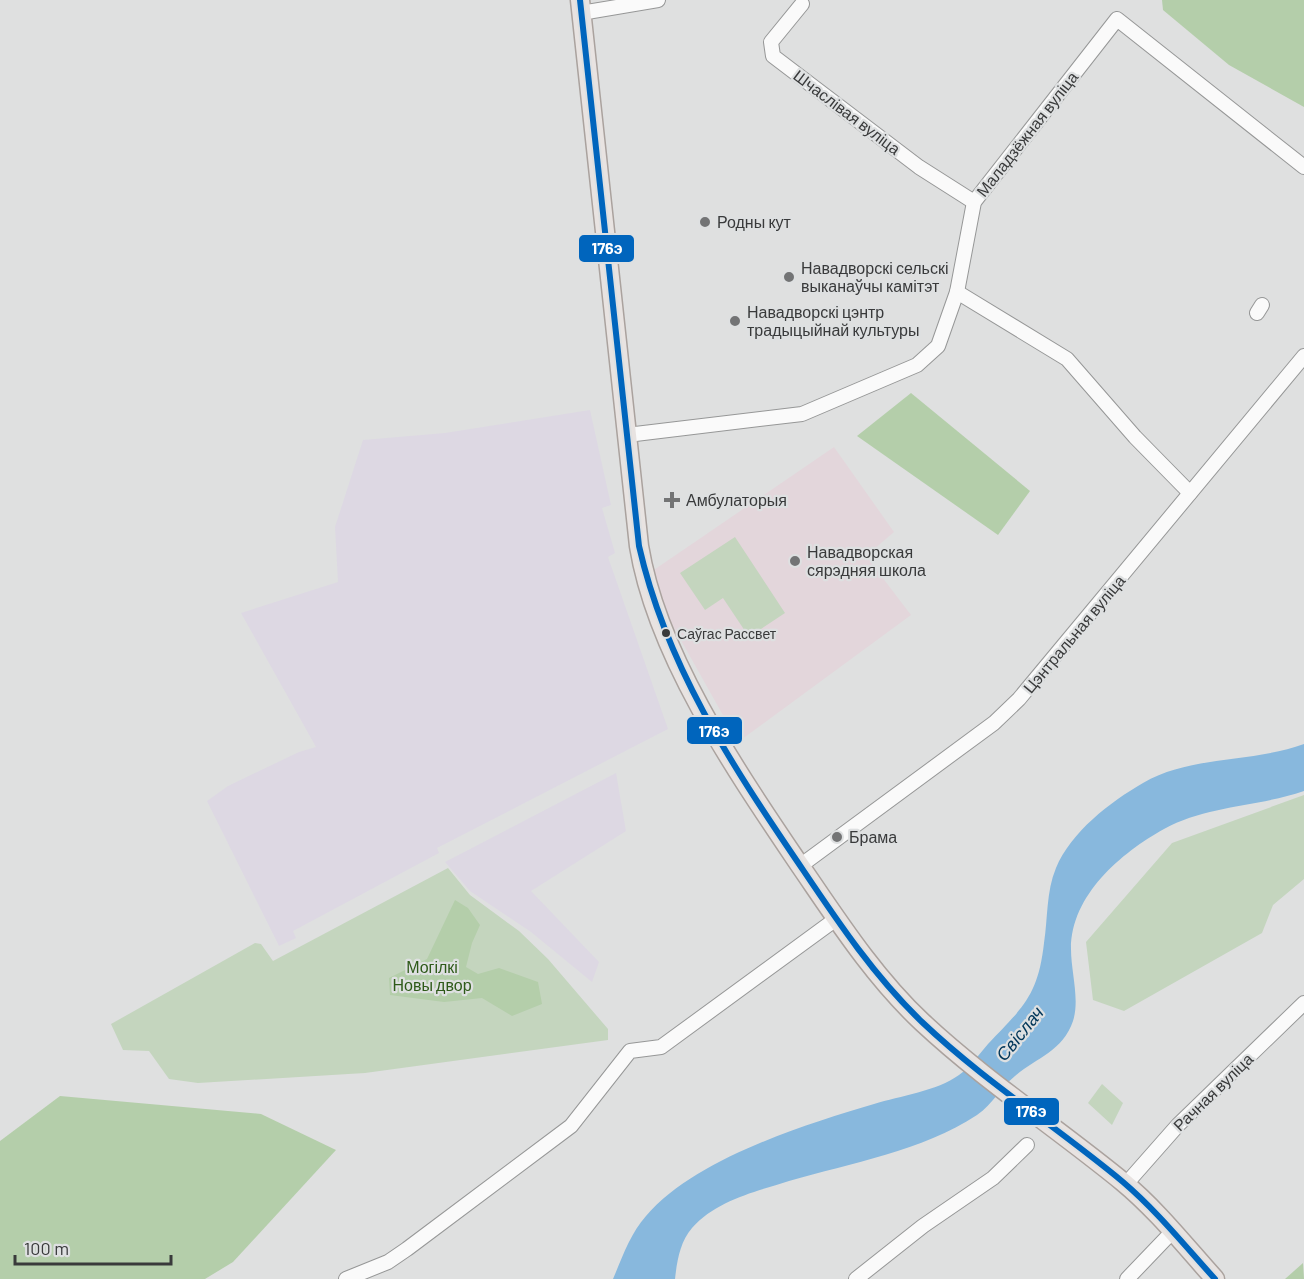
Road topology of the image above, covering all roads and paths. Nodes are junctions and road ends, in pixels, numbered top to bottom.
1 (658, 0) edge
2 (802, 4) dead end
3 (580, 7) edge
4 (1304, 167) edge
5 (974, 202) junction
6 (957, 292) junction
7 (1304, 356) edge
8 (627, 435) junction
9 (1190, 493) junction
10 (800, 866) junction
11 (837, 919) junction
12 (1304, 1003) edge
13 (1027, 1145) dead end
14 (1126, 1184) junction
15 (1172, 1232) junction
16 (346, 1279) edge
17 (856, 1279) edge
18 (1126, 1279) edge
19 (1215, 1279) edge

1 - 3 street
2 - 5 street, Шчаслівая вуліца
3 - 8 main road
4 - 5 street, Маладзёжная вуліца
5 - 6 street, Маладзёжная вуліца
6 - 8 street, Маладзёжная вуліца
6 - 9 street
7 - 9 street, Цэнтральная вуліца
8 - 10 main road
9 - 10 street, Цэнтральная вуліца
10 - 11 main road
11 - 14 main road
11 - 16 street
12 - 14 street, Рачная вуліца
13 - 17 street
14 - 15 main road
15 - 18 street
15 - 19 main road

